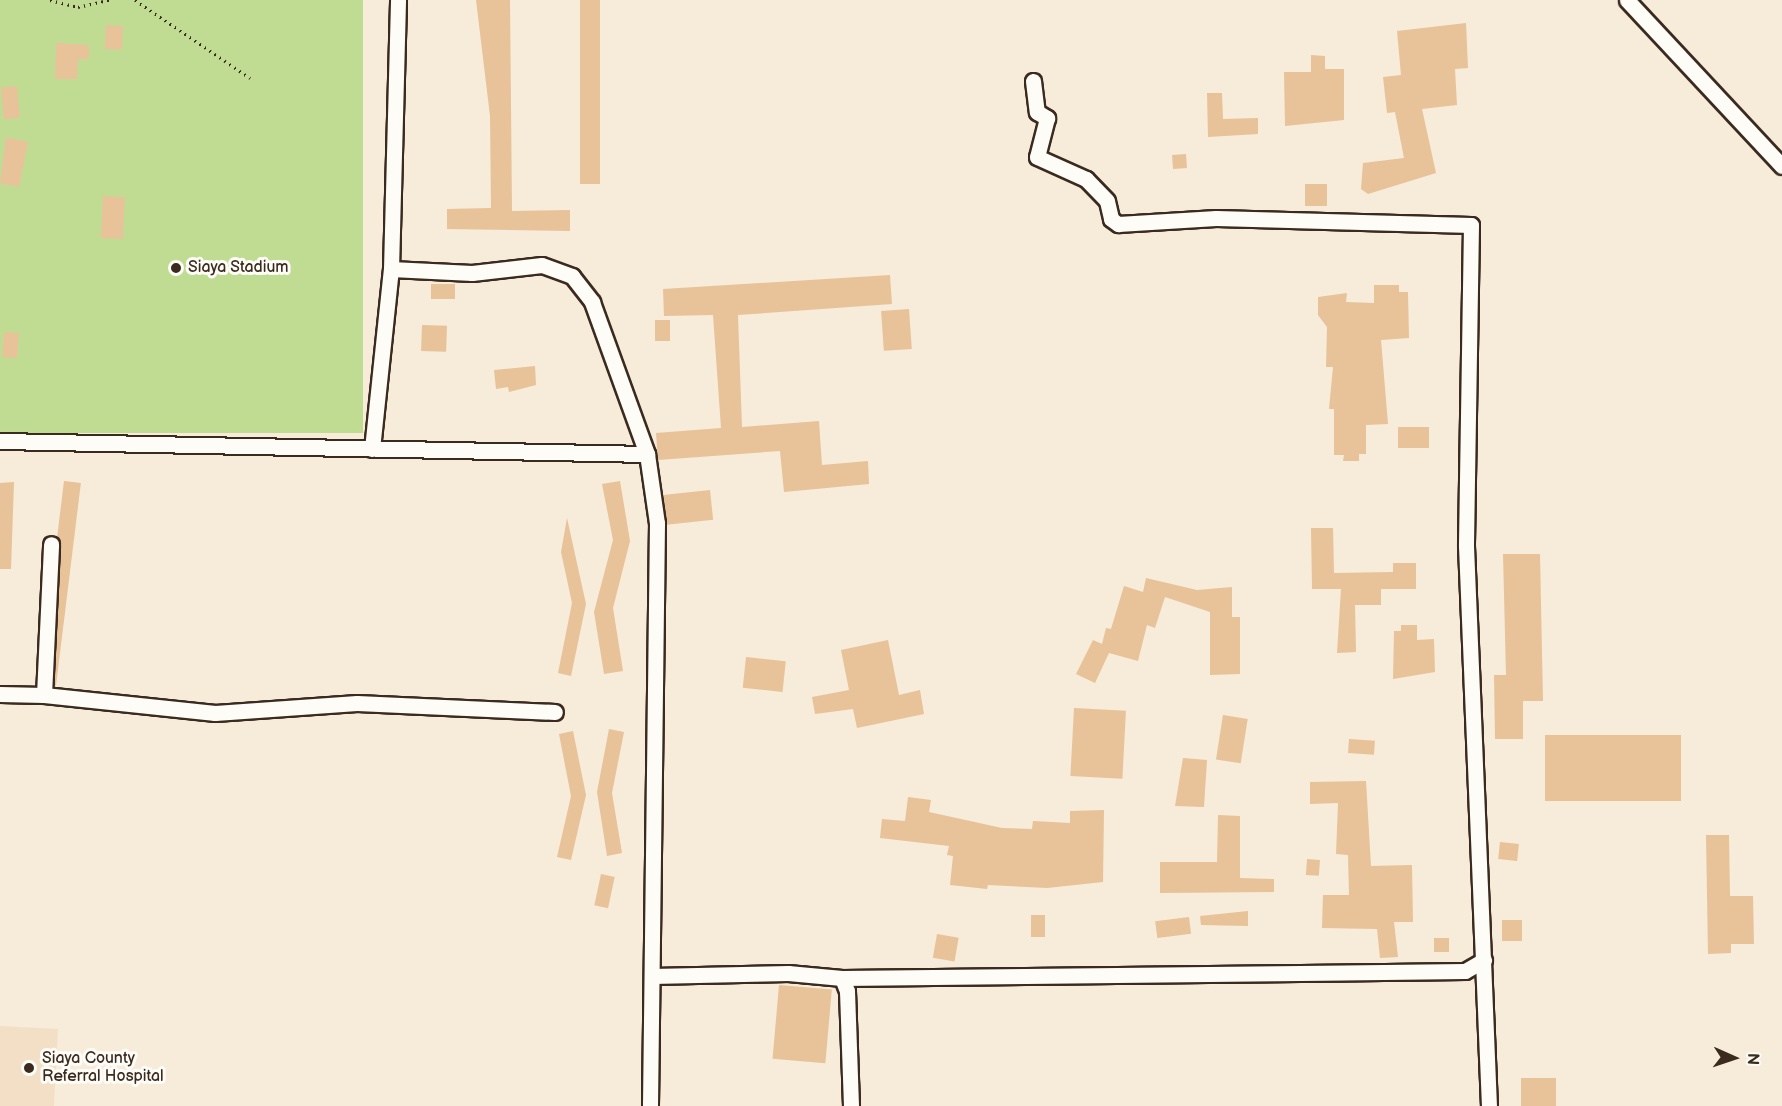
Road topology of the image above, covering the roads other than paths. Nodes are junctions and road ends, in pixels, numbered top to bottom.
1 (398, 0) edge
2 (1627, 0) edge
3 (1033, 81) dead end
4 (1782, 166) edge
5 (392, 269) junction
6 (0, 441) edge
7 (372, 449) junction
8 (646, 454) junction
9 (51, 544) dead end
10 (0, 694) edge
11 (44, 695) junction
12 (555, 712) dead end
13 (1484, 960) junction
14 (652, 976) junction
15 (842, 978) junction
16 (650, 1106) edge
17 (850, 1106) edge
18 (1490, 1106) edge

1 - 5 street
2 - 4 street
3 - 13 street
5 - 7 street
5 - 8 street
6 - 7 street
7 - 8 street
8 - 14 street
9 - 11 street
10 - 11 street
11 - 12 street
13 - 15 street
13 - 18 street
14 - 15 street
14 - 16 street
15 - 17 street

